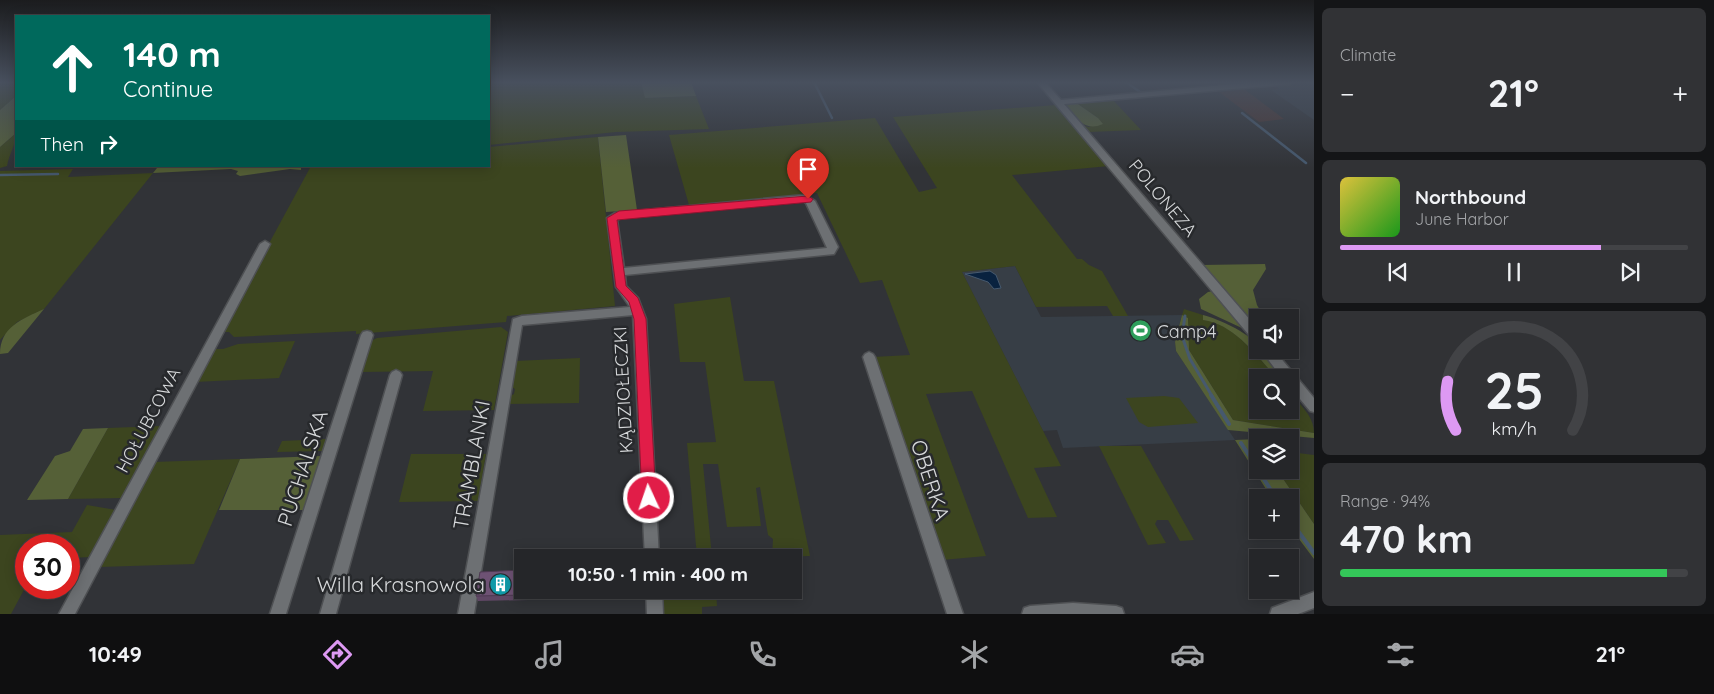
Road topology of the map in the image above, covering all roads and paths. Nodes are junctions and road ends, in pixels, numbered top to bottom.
1 (1065, 111) edge
2 (265, 244) dead end
3 (619, 272) junction
4 (638, 310) junction
5 (1249, 327) edge
6 (367, 335) dead end
7 (870, 357) dead end
8 (1274, 359) edge
9 (1283, 369) edge
10 (396, 375) dead end
11 (1299, 389) edge
12 (1314, 407) edge
13 (652, 549) edge
14 (654, 599) edge
15 (1314, 600) edge
16 (67, 614) edge
17 (278, 614) edge
18 (328, 614) edge
19 (466, 614) edge
20 (655, 614) edge
21 (955, 614) edge
22 (1030, 614) edge
23 (1116, 614) edge
24 (1278, 614) edge

1 - 5 street, POLONEZA
2 - 16 street, HOŁUBCOWA
3 - 3 street
3 - 4 street
4 - 13 street, KĄDZIOŁECZKI
4 - 19 street, TRAMBLANKI
6 - 17 street, PUCHALSKA
7 - 21 street, OBERKA
8 - 9 street
10 - 18 street
11 - 12 street
14 - 20 street
15 - 24 street
22 - 23 street

